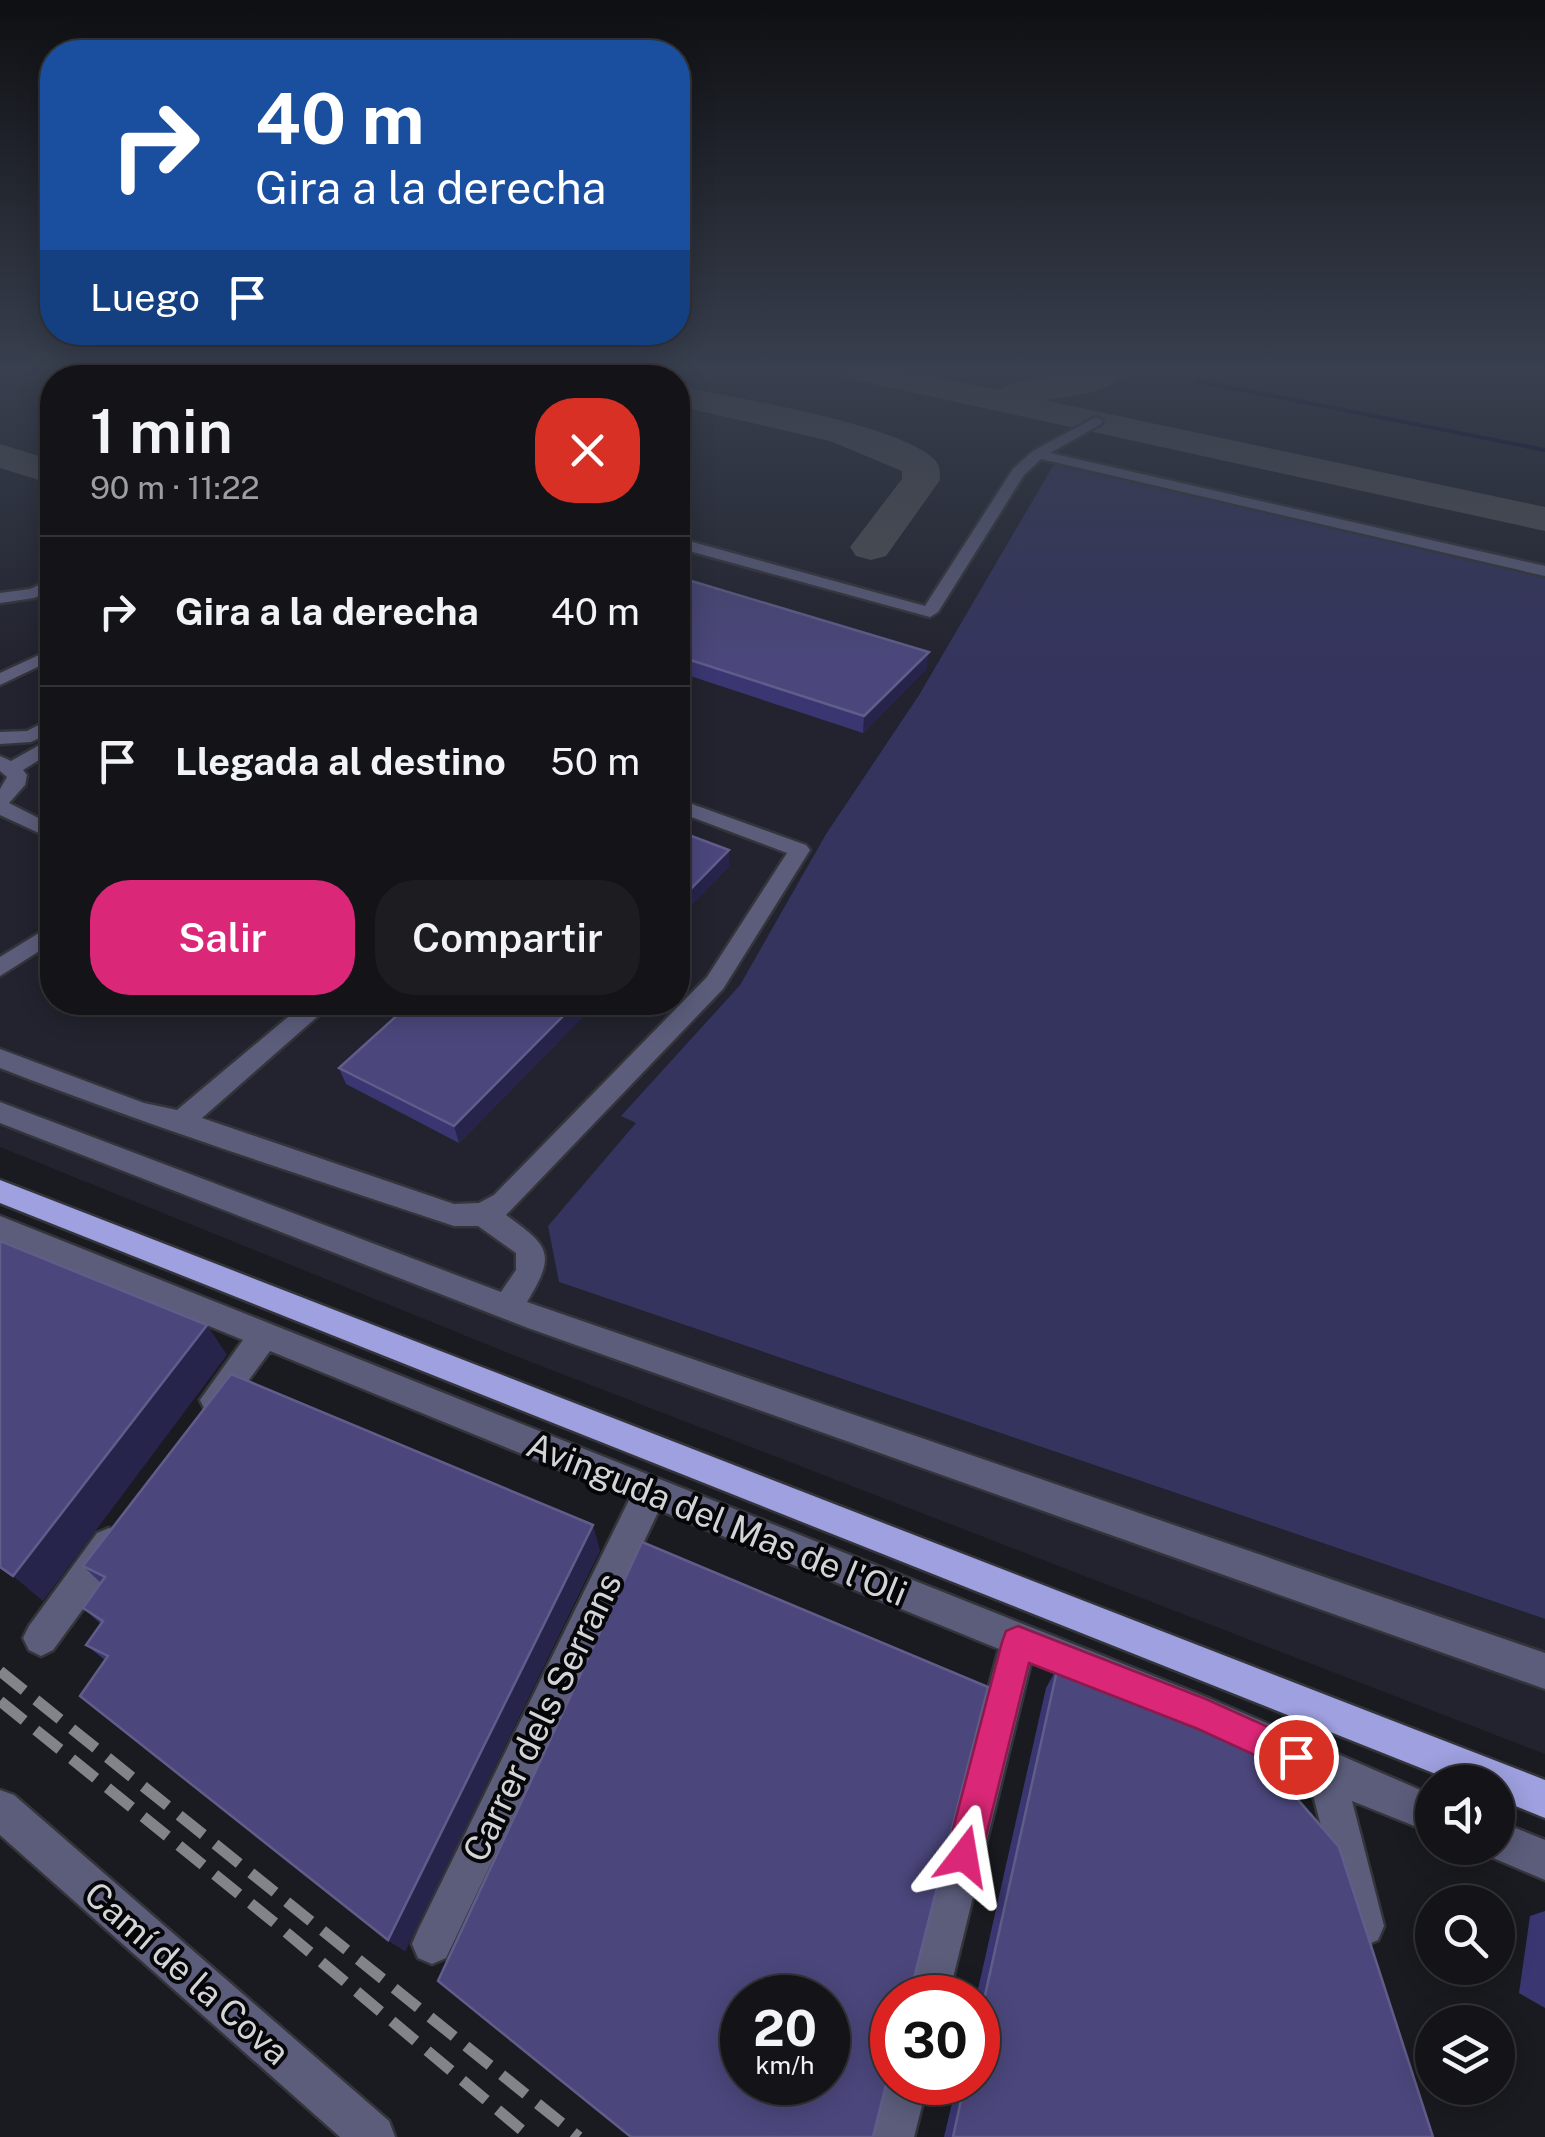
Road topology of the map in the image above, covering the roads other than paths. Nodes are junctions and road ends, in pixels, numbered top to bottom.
1 (1021, 470) edge
2 (1106, 470) edge
3 (690, 546) edge
4 (1545, 571) edge
5 (40, 590) edge
6 (0, 598) edge
7 (40, 660) edge
8 (0, 661) edge
9 (21, 670) junction
10 (0, 680) edge
11 (40, 731) edge
12 (0, 738) edge
13 (40, 749) edge
14 (6, 765) edge
15 (0, 804) edge
16 (690, 809) edge
17 (40, 826) edge
18 (40, 941) edge
19 (0, 968) edge
20 (690, 1009) edge
21 (306, 1015) edge
22 (684, 1015) edge
23 (0, 1058) edge
24 (0, 1112) edge
25 (181, 1120) junction
26 (0, 1190) edge
27 (483, 1214) junction
28 (0, 1228) edge
29 (508, 1308) junction
30 (264, 1335) junction
31 (194, 1430) edge
32 (651, 1490) junction
33 (123, 1526) edge
34 (41, 1638) dead end
35 (1018, 1642) junction
36 (1545, 1672) edge
37 (1326, 1771) junction
38 (1545, 1800) edge
39 (1415, 1807) edge
40 (0, 1808) edge
41 (1515, 1847) edge
42 (1545, 1860) edge
43 (432, 1944) dead end
44 (1374, 1959) edge
45 (934, 1975) edge
46 (900, 2105) edge
47 (373, 2137) edge
48 (892, 2137) edge

1 - 3 street
2 - 4 street
5 - 6 street
7 - 9 street
8 - 9 street
9 - 10 street
11 - 12 street
13 - 14 street
14 - 15 street
15 - 17 street
16 - 20 street
18 - 19 street
21 - 25 street
22 - 27 street
23 - 25 street
24 - 29 street
25 - 27 street
26 - 38 main road
27 - 29 street
28 - 30 street, Avinguda del Mas de l'Oli
29 - 36 street
30 - 31 street
30 - 32 street, Avinguda del Mas de l'Oli
32 - 35 street, Avinguda del Mas de l'Oli
32 - 43 street, Carrer dels Serrans
33 - 34 street
35 - 37 street, Avinguda del Mas de l'Oli
35 - 45 street
37 - 39 street, Avinguda del Mas de l'Oli
37 - 44 street
40 - 47 street, Camí de la Cova
41 - 42 street
46 - 48 street

